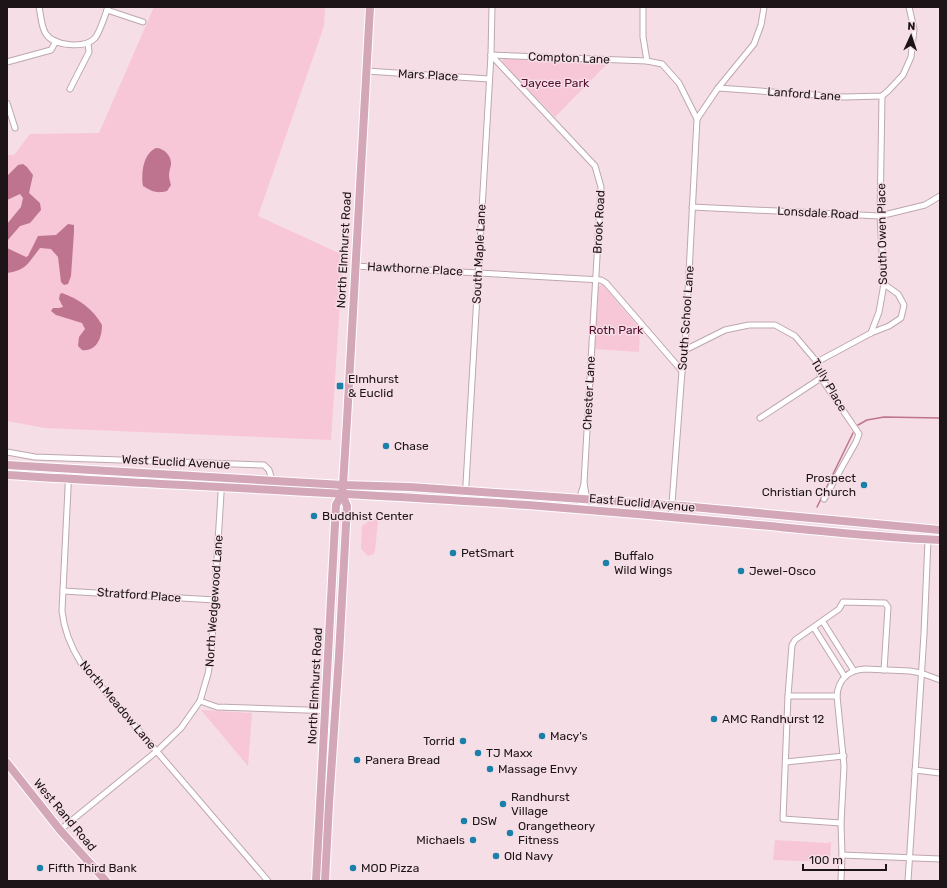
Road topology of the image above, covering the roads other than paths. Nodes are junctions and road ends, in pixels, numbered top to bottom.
1 (39, 7) edge
2 (370, 7) edge
3 (492, 7) edge
4 (643, 7) edge
5 (764, 7) edge
6 (909, 7) edge
7 (107, 9) edge
8 (143, 22) dead end
9 (56, 41) junction
10 (88, 43) junction
11 (491, 55) junction
12 (647, 61) junction
13 (7, 62) edge
14 (366, 71) junction
15 (489, 79) junction
16 (718, 88) junction
17 (70, 89) dead end
18 (882, 96) junction
19 (7, 103) edge
20 (697, 119) junction
21 (15, 128) dead end
22 (940, 196) edge
23 (692, 207) junction
24 (880, 216) junction
25 (355, 266) junction
26 (477, 273) junction
27 (596, 279) junction
28 (884, 284) junction
29 (871, 333) junction
30 (685, 350) junction
31 (817, 362) junction
32 (682, 371) junction
33 (822, 378) junction
34 (760, 418) dead end
35 (7, 452) edge
36 (7, 465) edge
37 (69, 468) junction
38 (7, 475) edge
39 (222, 477) junction
40 (68, 479) junction
41 (272, 480) junction
42 (343, 484) junction
43 (221, 488) junction
44 (466, 491) junction
45 (342, 494) junction
46 (824, 499) dead end
47 (583, 500) junction
48 (465, 501) junction
49 (672, 506) junction
50 (583, 510) junction
51 (671, 517) junction
52 (940, 530) edge
53 (928, 540) junction
54 (940, 540) edge
55 (63, 591) junction
56 (215, 600) junction
57 (823, 622) junction
58 (814, 628) junction
59 (884, 670) junction
60 (854, 671) junction
61 (921, 673) junction
62 (845, 677) junction
63 (940, 680) edge
64 (788, 696) junction
65 (837, 696) junction
66 (200, 701) junction
67 (326, 710) junction
68 (335, 711) junction
69 (156, 750) junction
70 (844, 756) junction
71 (786, 762) junction
72 (7, 763) edge
73 (915, 770) junction
74 (940, 773) edge
75 (841, 823) junction
76 (60, 830) junction
77 (842, 855) junction
78 (910, 858) junction
79 (940, 859) edge
80 (106, 881) edge
81 (268, 881) edge
82 (316, 881) edge
83 (325, 881) edge
84 (841, 881) edge
85 (908, 881) edge

1 - 9 street
2 - 14 main road, North Elmhurst Road
3 - 11 street, South Maple Lane
4 - 12 street
5 - 16 street
6 - 18 street
7 - 8 street
7 - 10 street
9 - 10 street
9 - 13 street
10 - 17 street
11 - 12 street, Compton Lane
11 - 15 street, South Maple Lane
11 - 27 street, Brook Road
12 - 20 street, Compton Lane
14 - 15 street, Mars Place
14 - 25 main road, North Elmhurst Road
15 - 26 street, South Maple Lane
16 - 18 street, Lanford Lane
16 - 20 street
18 - 24 street, South Owen Place
19 - 21 street
20 - 23 street, South School Lane
22 - 24 street, Lonsdale Road
23 - 24 street, Lonsdale Road
23 - 30 street, South School Lane
24 - 28 street, South Owen Place
25 - 26 street, Hawthorne Place
25 - 42 main road, North Elmhurst Road
26 - 27 street, Hawthorne Place
26 - 44 street, South Maple Lane
27 - 32 street
27 - 47 street, Chester Lane
28 - 29 street, South Owen Place
28 - 29 street
29 - 31 street
30 - 31 street, Tully Place
30 - 32 street, South School Lane
31 - 33 street, Tully Place
32 - 49 street, South School Lane
33 - 34 street
33 - 46 street, Tully Place
35 - 41 street
36 - 37 main road, West Euclid Avenue
37 - 39 main road, West Euclid Avenue
37 - 40 street, North Meadow Lane
38 - 40 main road, West Euclid Avenue
39 - 41 main road, West Euclid Avenue
39 - 43 street, North Wedgewood Lane
40 - 43 main road, West Euclid Avenue
40 - 55 street, North Meadow Lane
41 - 42 main road, West Euclid Avenue
42 - 44 main road, East Euclid Avenue
42 - 45 main road, North Elmhurst Road
43 - 45 main road, West Euclid Avenue
43 - 56 street, North Wedgewood Lane
44 - 47 main road, East Euclid Avenue
44 - 48 street, South Maple Lane
45 - 48 main road, East Euclid Avenue
45 - 67 main road, North Elmhurst Road
45 - 68 main road, North Elmhurst Road
47 - 49 main road, East Euclid Avenue
47 - 50 street
48 - 50 main road, East Euclid Avenue
49 - 51 street, South School Lane
49 - 52 main road, East Euclid Avenue
50 - 51 main road, East Euclid Avenue
51 - 53 main road, East Euclid Avenue
53 - 54 main road, East Euclid Avenue
53 - 61 street
55 - 56 street, Stratford Place
55 - 69 street, North Meadow Lane
56 - 66 street, North Wedgewood Lane
57 - 58 street
57 - 59 street
57 - 60 street
58 - 62 street
58 - 64 street
59 - 60 street
59 - 61 street
60 - 62 street
61 - 63 street
61 - 73 street
62 - 65 street
64 - 65 street
64 - 71 street
65 - 70 street
66 - 67 street
66 - 69 street, North Wedgewood Lane
67 - 68 street
67 - 82 main road, North Elmhurst Road
68 - 83 main road, North Elmhurst Road
69 - 76 street, North Wedgewood Lane
69 - 81 street, North Meadow Lane
70 - 71 street
70 - 75 street
71 - 75 street
72 - 76 main road, West Rand Road
73 - 74 street
73 - 78 street
75 - 77 street
76 - 80 main road, West Rand Road
77 - 78 street
77 - 84 street
78 - 79 street
78 - 85 street

